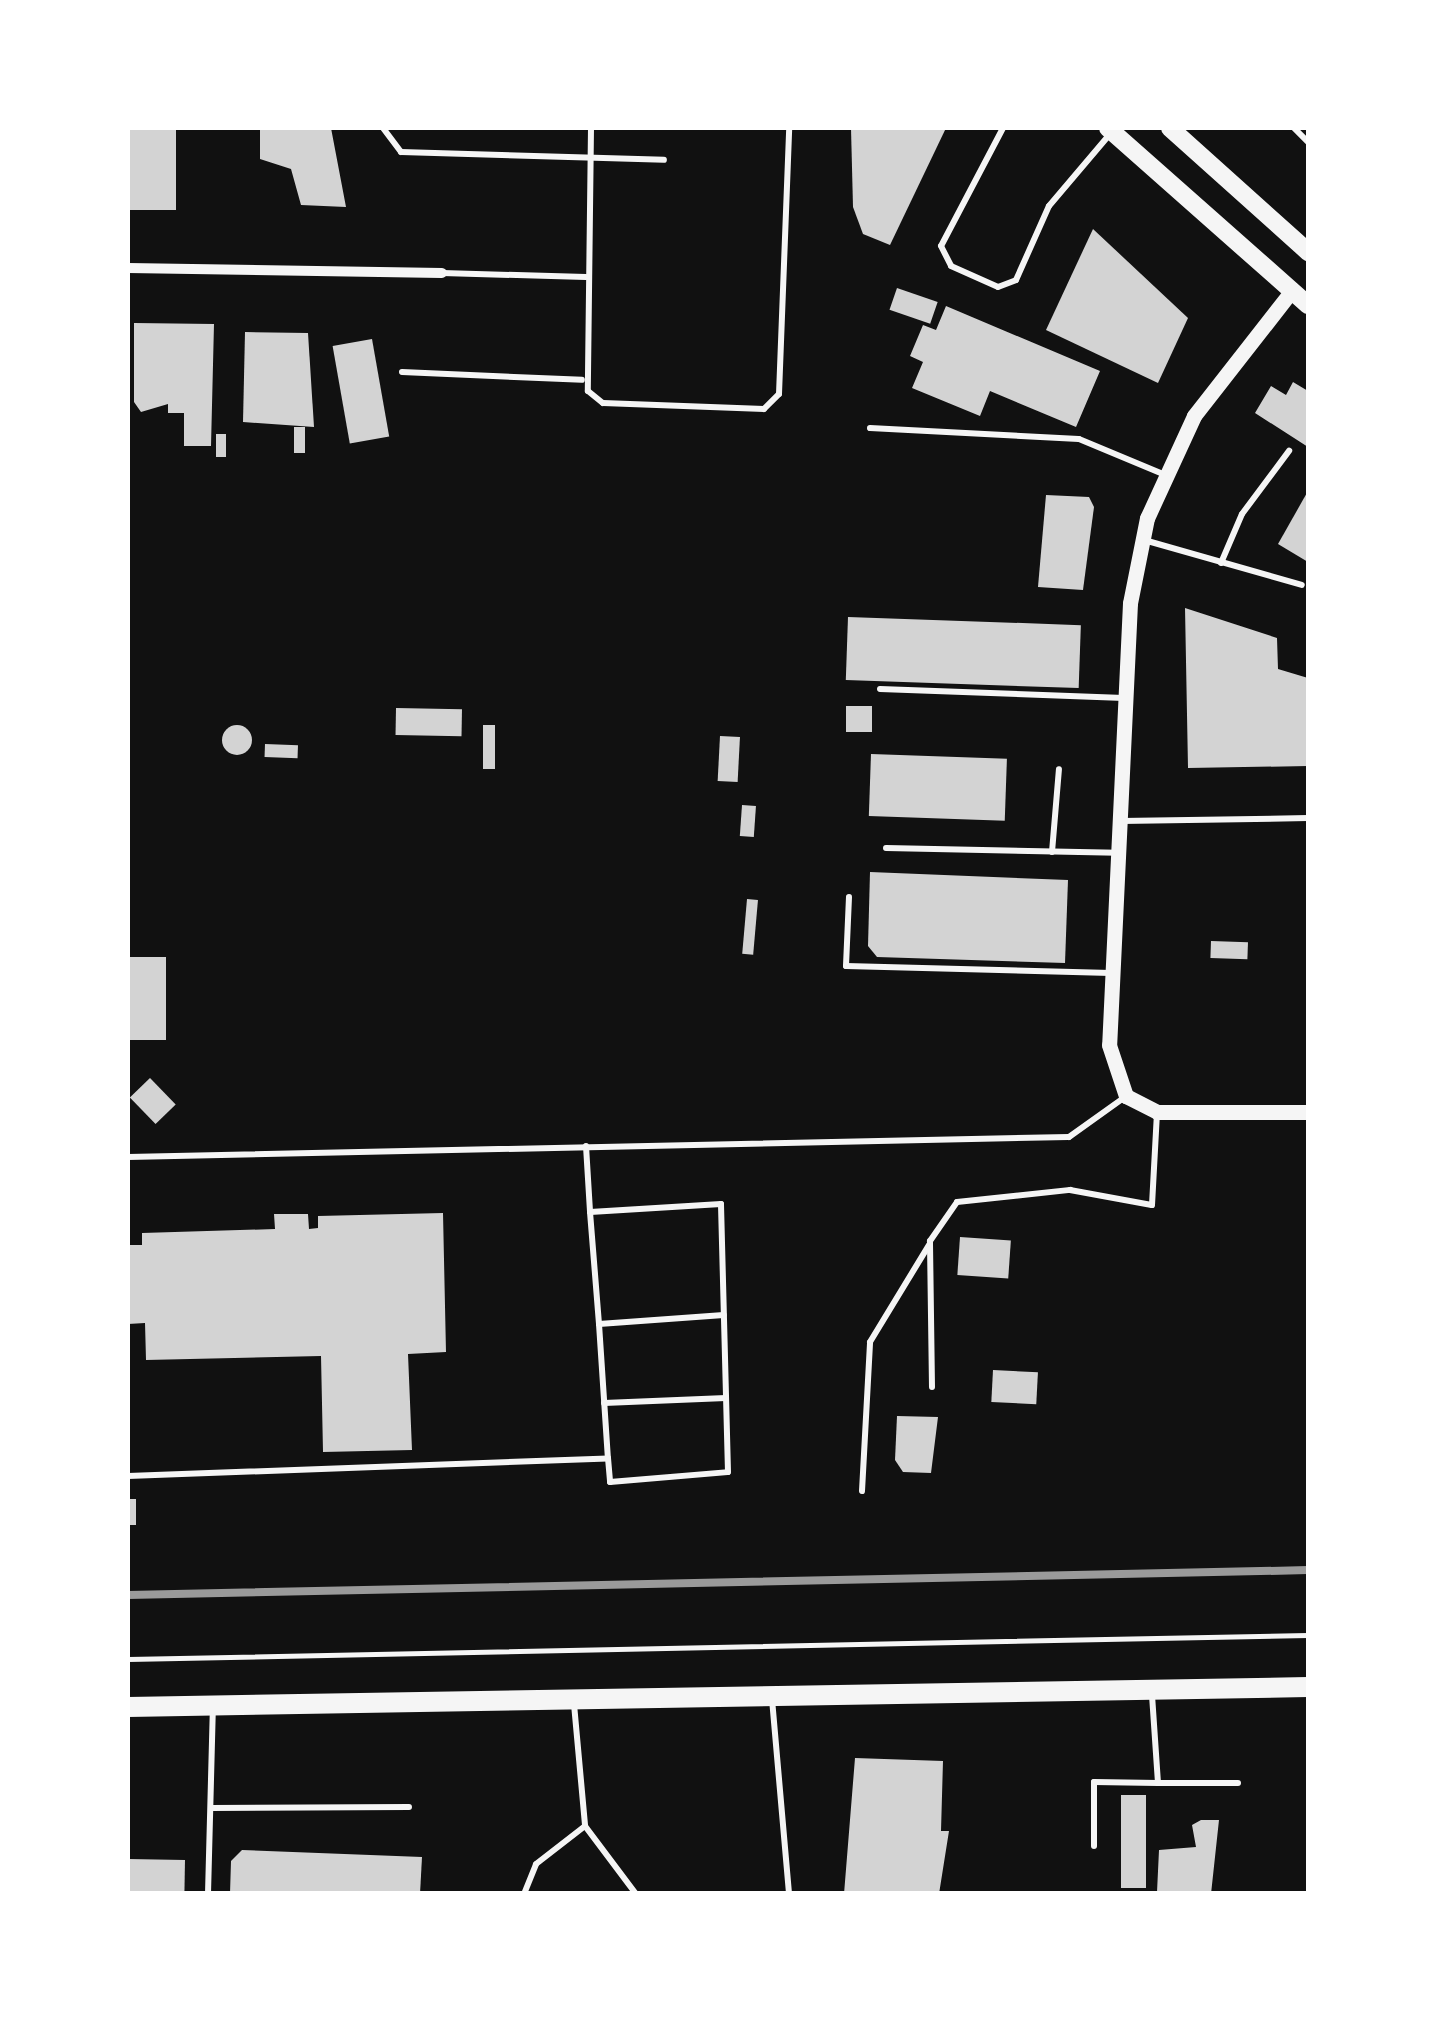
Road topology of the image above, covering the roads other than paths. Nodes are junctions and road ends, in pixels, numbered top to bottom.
1 (383, 128) edge
2 (591, 128) edge
3 (789, 128) edge
4 (1003, 128) edge
5 (1170, 128) edge
6 (1294, 128) edge
7 (1110, 130) edge
8 (1308, 142) edge
9 (590, 157) junction
10 (664, 160) dead end
11 (1308, 252) edge
12 (128, 268) edge
13 (442, 274) joint
14 (586, 277) junction
15 (1290, 293) junction
16 (1308, 306) edge
17 (402, 372) dead end
18 (582, 380) junction
19 (870, 428) dead end
20 (1289, 452) dead end
21 (1164, 474) junction
22 (1143, 540) junction
23 (1220, 562) junction
24 (1302, 585) dead end
25 (880, 689) dead end
26 (1125, 698) junction
27 (1059, 769) dead end
28 (1308, 818) edge
29 (1119, 821) junction
30 (886, 848) dead end
31 (1052, 852) junction
32 (1118, 853) junction
33 (849, 897) dead end
34 (1112, 973) junction
35 (1126, 1096) junction
36 (1157, 1112) junction
37 (1308, 1112) edge
38 (586, 1146) junction
39 (128, 1157) edge
40 (590, 1212) junction
41 (930, 1244) junction
42 (724, 1316) junction
43 (599, 1324) junction
44 (932, 1387) dead end
45 (726, 1398) junction
46 (604, 1403) junction
47 (608, 1458) junction
48 (128, 1476) edge
49 (862, 1491) dead end
50 (1308, 1687) edge
51 (1152, 1688) junction
52 (772, 1693) junction
53 (574, 1695) junction
54 (214, 1703) junction
55 (128, 1707) edge
56 (1158, 1784) junction
57 (1238, 1784) dead end
58 (409, 1806) dead end
59 (211, 1808) junction
60 (584, 1826) junction
61 (1094, 1846) dead end
62 (208, 1894) edge
63 (524, 1894) edge
64 (636, 1894) edge
65 (789, 1894) edge

1 - 9 lane
2 - 9 lane
3 - 18 lane
4 - 7 lane
5 - 11 main road
6 - 8 lane
7 - 15 main road
9 - 10 lane
9 - 14 lane
12 - 13 street
13 - 14 lane
14 - 18 lane
15 - 16 main road
15 - 21 street
17 - 18 lane
19 - 21 lane
20 - 23 lane
21 - 22 street
22 - 23 lane
22 - 26 street
23 - 24 lane
25 - 26 lane
26 - 29 street
27 - 31 lane
28 - 29 lane
29 - 32 street
30 - 31 lane
31 - 32 lane
32 - 34 street
33 - 34 lane
34 - 35 street
35 - 36 street
35 - 38 lane
36 - 37 street
36 - 41 lane
38 - 39 lane
38 - 40 lane
40 - 42 lane
40 - 43 lane
41 - 44 lane
41 - 49 lane
42 - 43 lane
42 - 45 lane
43 - 46 lane
45 - 46 lane
45 - 47 lane
46 - 47 lane
47 - 48 lane
50 - 51 main road
51 - 52 main road
51 - 56 lane
52 - 53 main road
52 - 65 lane
53 - 54 main road
53 - 60 lane
54 - 55 main road
54 - 59 lane
56 - 57 lane
56 - 61 lane
58 - 59 lane
59 - 62 lane
60 - 63 lane
60 - 64 lane

